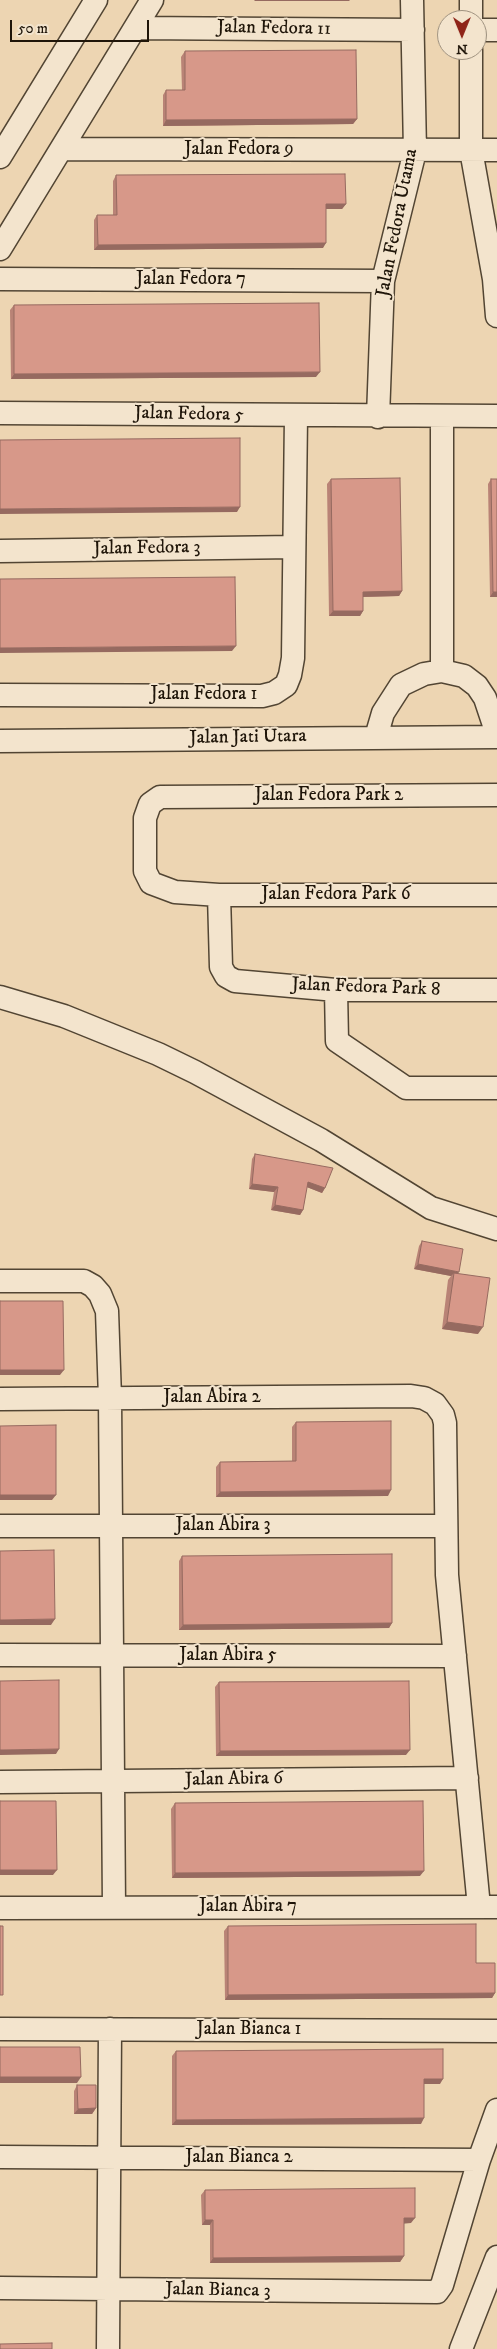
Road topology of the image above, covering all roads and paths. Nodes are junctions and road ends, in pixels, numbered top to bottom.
1 (96, 0) edge
2 (152, 0) edge
3 (412, 0) edge
4 (136, 28) junction
5 (412, 30) junction
6 (471, 60) edge
7 (62, 149) junction
8 (471, 150) junction
9 (497, 150) edge
10 (415, 151) junction
11 (0, 157) edge
12 (0, 249) edge
13 (0, 279) edge
14 (495, 279) edge
15 (383, 281) junction
16 (497, 316) edge
17 (0, 412) edge
18 (296, 416) junction
19 (497, 416) edge
20 (378, 417) junction
21 (442, 417) junction
22 (294, 547) junction
23 (0, 551) edge
24 (442, 671) junction
25 (0, 695) edge
26 (497, 735) edge
27 (376, 736) junction
28 (0, 741) edge
29 (497, 795) edge
30 (160, 797) joint
31 (497, 894) edge
32 (219, 895) junction
33 (336, 990) junction
34 (497, 990) edge
35 (0, 997) edge
36 (474, 1088) junction
37 (497, 1088) edge
38 (497, 1095) edge
39 (497, 1229) edge
40 (0, 1281) edge
41 (110, 1398) junction
42 (0, 1399) edge
43 (0, 1526) edge
44 (111, 1526) junction
45 (446, 1526) junction
46 (0, 1655) edge
47 (112, 1655) junction
48 (455, 1656) junction
49 (467, 1778) junction
50 (113, 1781) junction
51 (0, 1782) edge
52 (488, 1907) edge
53 (0, 1908) edge
54 (114, 1908) junction
55 (0, 2029) edge
56 (110, 2029) junction
57 (497, 2031) edge
58 (497, 2110) edge
59 (0, 2157) edge
60 (108, 2157) junction
61 (478, 2160) junction
62 (497, 2257) edge
63 (0, 2288) edge
64 (107, 2289) junction
65 (108, 2349) edge
66 (461, 2349) edge

1 - 11 street
2 - 4 street
3 - 5 street, Jalan Fedora Utama
4 - 5 street, Jalan Fedora 11
4 - 7 street
5 - 10 street, Jalan Fedora Utama
6 - 8 street
7 - 10 street, Jalan Fedora 9
7 - 12 street
8 - 9 street, Jalan Fedora 9
8 - 10 street, Jalan Fedora 9
8 - 14 street
10 - 15 street, Jalan Fedora Utama
13 - 15 street, Jalan Fedora 7
14 - 16 street
15 - 20 street, Jalan Fedora Utama
17 - 18 street, Jalan Fedora 5
18 - 20 street, Jalan Fedora 5
18 - 22 street, Jalan Fedora 1
19 - 21 street, Jalan Fedora 5
20 - 21 street, Jalan Fedora 5
21 - 24 street
22 - 23 street, Jalan Fedora 3
22 - 25 street, Jalan Fedora 1
24 - 26 street
24 - 27 street
26 - 27 street, Jalan Jati Utara
27 - 28 street, Jalan Jati Utara
29 - 30 street, Jalan Fedora Park 2
30 - 32 street, Jalan Fedora Park 6
31 - 32 street, Jalan Fedora Park 6
32 - 33 street, Jalan Fedora Park 8
33 - 34 street, Jalan Fedora Park 8
33 - 36 street
35 - 39 street
36 - 37 street
36 - 38 street
40 - 41 street
41 - 42 street, Jalan Abira 2
41 - 44 street
41 - 45 street, Jalan Abira 2
43 - 44 street, Jalan Abira 3
44 - 45 street, Jalan Abira 3
44 - 47 street
45 - 48 street
46 - 47 street, Jalan Abira 5
47 - 48 street, Jalan Abira 5
47 - 50 street
48 - 49 street
49 - 50 street, Jalan Abira 6
49 - 52 street
50 - 51 street, Jalan Abira 6
50 - 54 street
52 - 54 street, Jalan Abira 7
53 - 54 street, Jalan Abira 7
55 - 56 street, Jalan Bianca 1
56 - 57 street, Jalan Bianca 1
56 - 60 street
58 - 61 street
59 - 60 street, Jalan Bianca 2
60 - 61 street, Jalan Bianca 2
60 - 64 street
61 - 64 street, Jalan Bianca 3
62 - 66 street
63 - 64 street, Jalan Bianca 3
64 - 65 street

